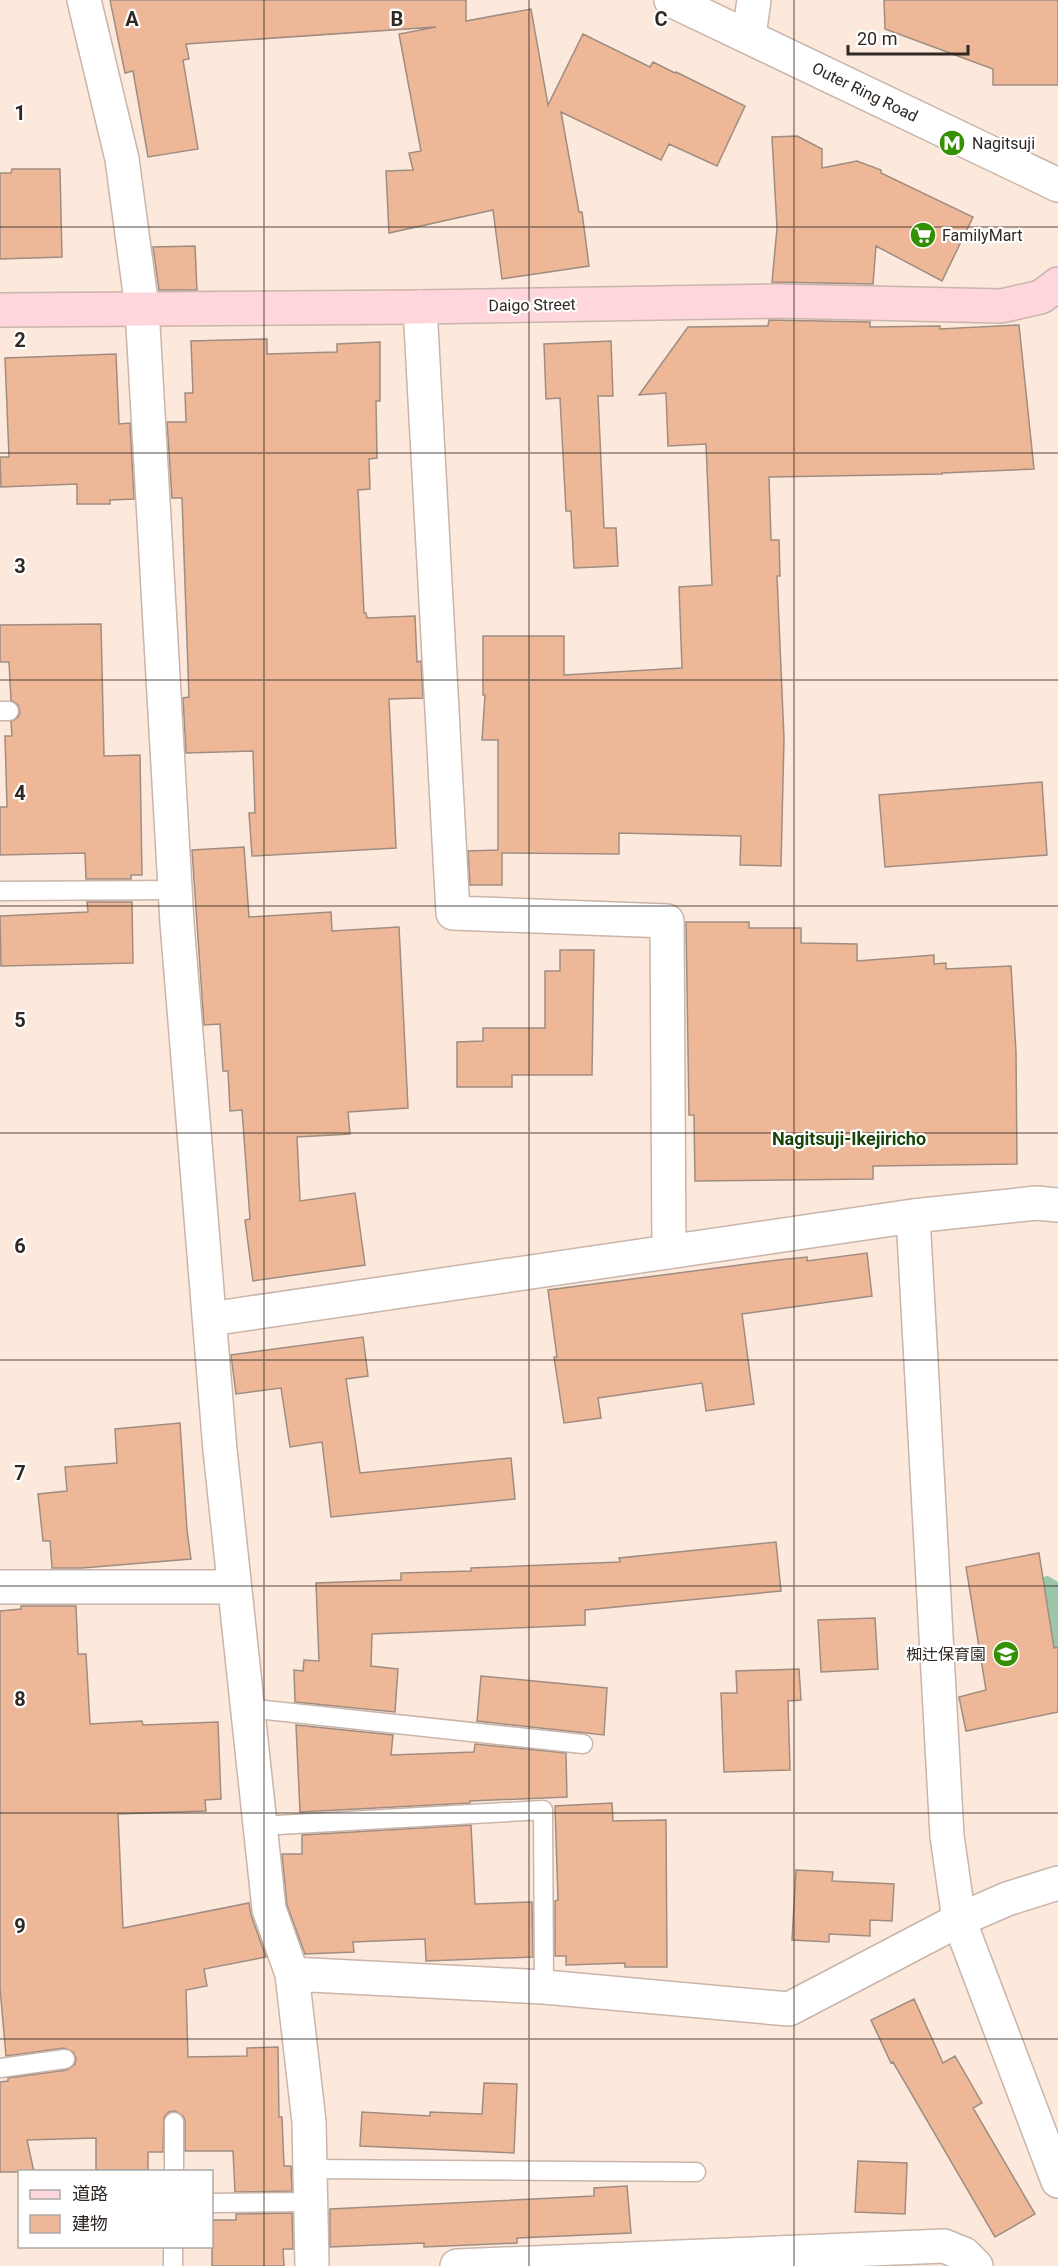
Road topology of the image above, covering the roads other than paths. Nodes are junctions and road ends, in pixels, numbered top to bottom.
1 (84, 0) edge
2 (672, 0) edge
3 (754, 0) edge
4 (749, 36) junction
5 (1058, 185) edge
6 (1058, 284) edge
7 (420, 307) junction
8 (142, 308) junction
9 (0, 310) edge
10 (176, 890) junction
11 (0, 891) edge
12 (1058, 1205) edge
13 (913, 1216) junction
14 (669, 1252) junction
15 (210, 1319) junction
16 (0, 1587) edge
17 (234, 1587) junction
18 (247, 1708) junction
19 (583, 1744) dead end
20 (260, 1826) junction
21 (1058, 1883) edge
22 (959, 1920) junction
23 (292, 1974) junction
24 (544, 1987) junction
25 (65, 2059) dead end
26 (0, 2068) edge
27 (174, 2122) dead end
28 (310, 2169) junction
29 (174, 2170) edge
30 (696, 2172) dead end
31 (1058, 2181) edge
32 (311, 2202) junction
33 (213, 2203) edge
34 (173, 2248) edge
35 (173, 2266) edge
36 (312, 2266) edge
37 (458, 2266) edge
38 (976, 2266) edge

1 - 8 street
2 - 4 street, Outer Ring Road
3 - 4 street
4 - 5 street, Outer Ring Road
6 - 7 main road, Daigo Street
7 - 8 main road, Daigo Street
7 - 14 street
8 - 9 main road, Daigo Street
8 - 10 street
10 - 11 lane
10 - 15 street
12 - 13 street
13 - 14 street
13 - 22 street
14 - 15 street
15 - 17 street
16 - 17 street
17 - 18 street
18 - 19 lane
18 - 20 street
20 - 23 street
20 - 24 lane
21 - 22 street
22 - 24 street
22 - 31 street
23 - 24 street
23 - 28 street
25 - 26 lane
27 - 29 lane
28 - 30 lane
28 - 32 street
32 - 33 lane
32 - 36 street
34 - 35 lane
37 - 38 street

